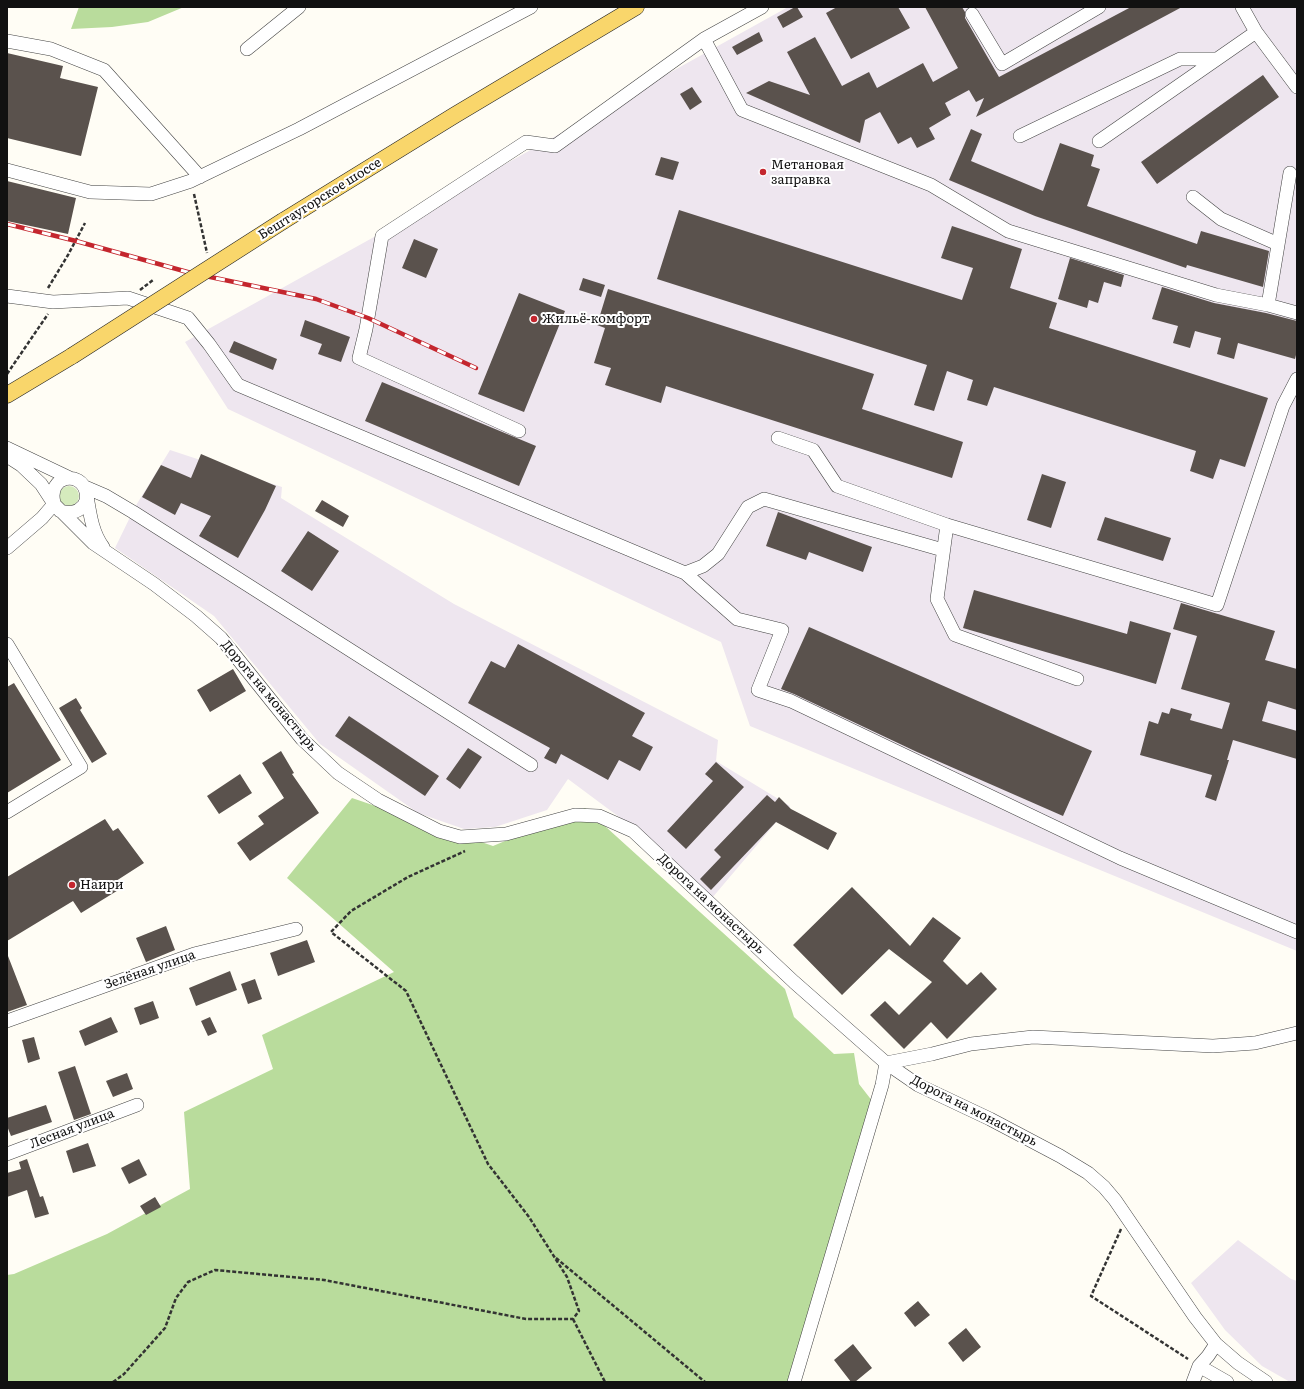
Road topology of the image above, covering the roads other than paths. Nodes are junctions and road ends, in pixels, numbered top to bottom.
1 (299, 7) edge
2 (531, 7) edge
3 (636, 7) edge
4 (762, 7) edge
5 (1099, 7) edge
6 (1242, 7) edge
7 (972, 14) dead end
8 (1256, 32) junction
9 (704, 39) junction
10 (7, 41) edge
11 (247, 49) dead end
12 (1216, 59) junction
13 (1297, 87) edge
14 (1020, 136) dead end
15 (1099, 141) dead end
16 (7, 170) edge
17 (1290, 173) dead end
18 (196, 179) junction
19 (1193, 197) dead end
20 (1278, 244) junction
21 (7, 296) edge
22 (1268, 305) junction
23 (1297, 313) edge
24 (1297, 379) edge
25 (7, 395) edge
26 (519, 431) dead end
27 (778, 438) dead end
28 (7, 448) edge
29 (7, 456) edge
30 (70, 478) junction
31 (86, 492) junction
32 (57, 507) junction
33 (948, 526) junction
34 (7, 548) edge
35 (943, 550) junction
36 (109, 555) junction
37 (685, 573) junction
38 (7, 644) edge
39 (1077, 679) dead end
40 (531, 765) dead end
41 (7, 812) edge
42 (296, 929) dead end
43 (1297, 932) edge
44 (7, 1021) edge
45 (1297, 1033) edge
46 (886, 1063) junction
47 (137, 1105) dead end
48 (7, 1154) edge
49 (1216, 1344) junction
50 (1199, 1366) junction
51 (794, 1382) edge
52 (1193, 1382) edge
53 (1227, 1382) edge
54 (1266, 1382) edge

1 - 11 street
2 - 18 street
3 - 25 main road, Бештаугорское шоссе, bridge
4 - 9 street
5 - 7 street
6 - 8 street
8 - 12 street
8 - 13 street
9 - 22 street
9 - 26 street
10 - 18 street
12 - 14 street
12 - 15 street
16 - 18 street
17 - 20 street
19 - 20 street
20 - 22 street
21 - 37 street
22 - 23 street
24 - 33 street
27 - 33 street
28 - 30 street
29 - 32 street, Дорога на монастырь
30 - 31 street
30 - 32 street
31 - 32 street
31 - 36 street
31 - 40 street
32 - 34 street
32 - 36 street, Дорога на монастырь
33 - 35 street
35 - 37 street
35 - 39 street
36 - 46 street, Дорога на монастырь
37 - 43 street
38 - 41 street
42 - 44 street, Зелёная улица
45 - 46 street
46 - 49 street, Дорога на монастырь
46 - 51 street
47 - 48 street, Лесная улица
49 - 50 street
49 - 54 street, Дорога на монастырь
50 - 52 street
50 - 53 street

